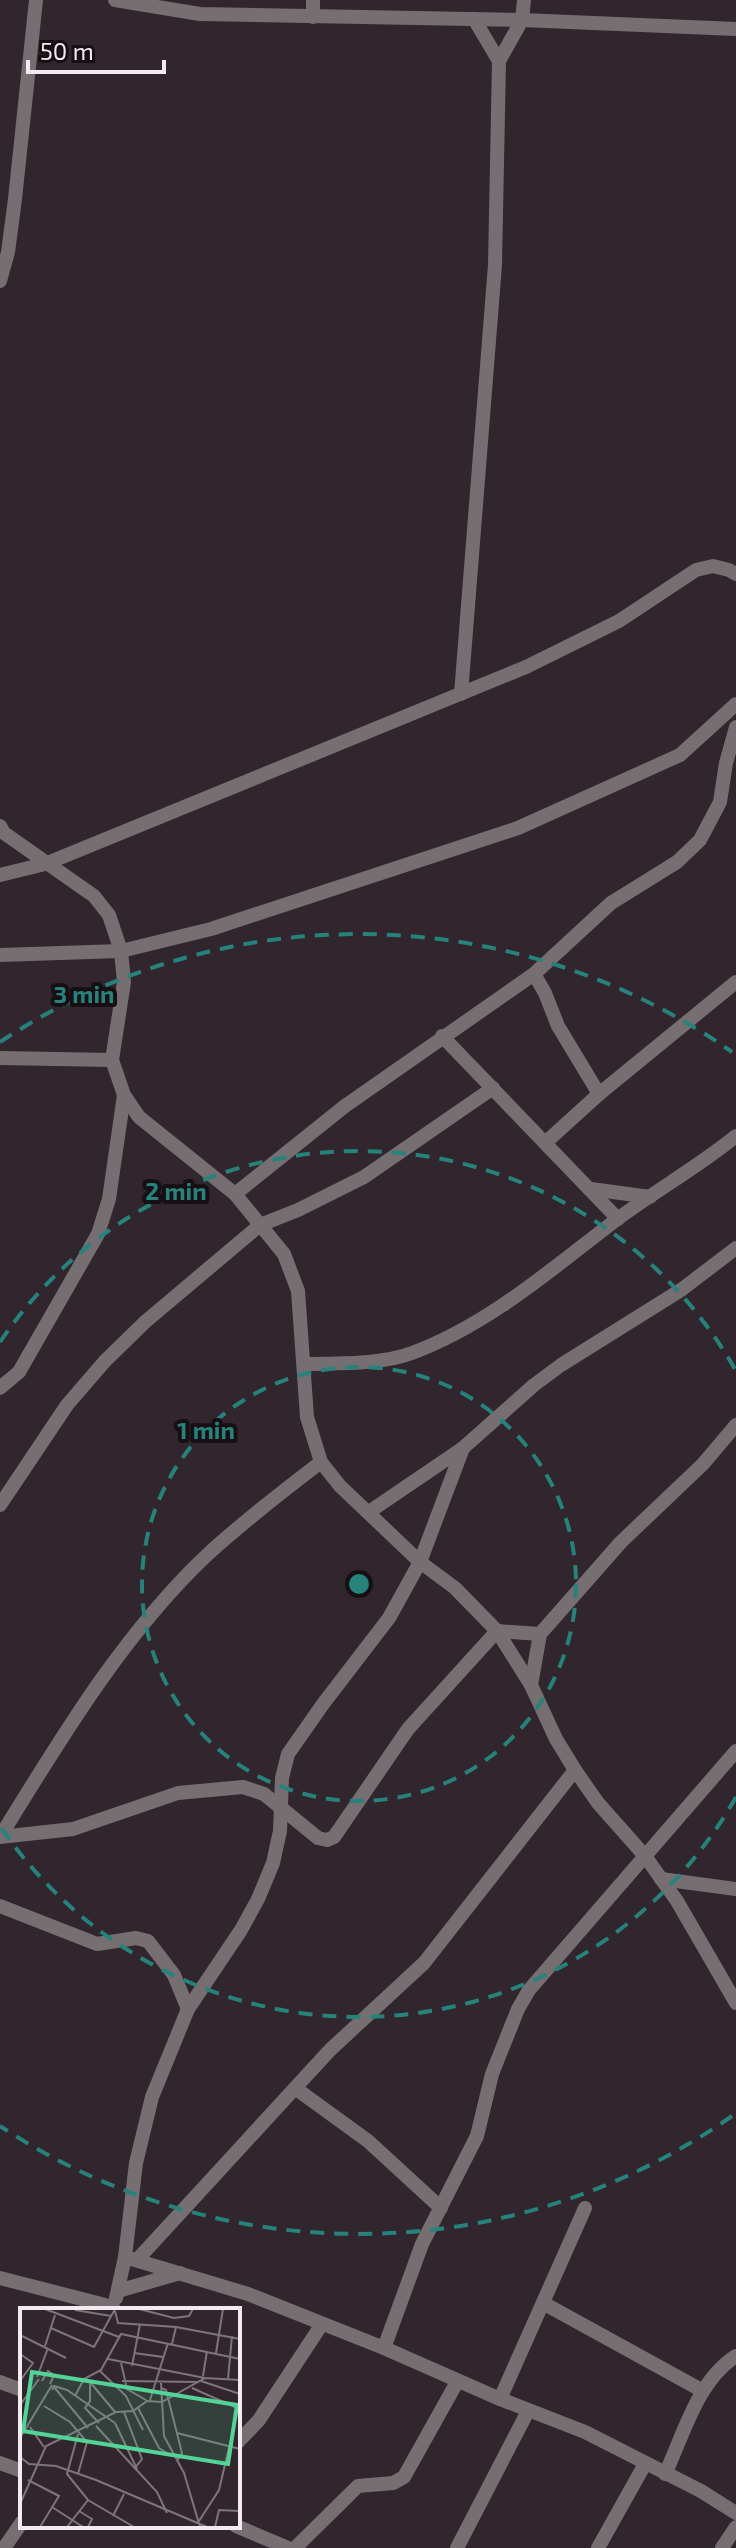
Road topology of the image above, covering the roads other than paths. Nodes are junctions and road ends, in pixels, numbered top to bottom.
1 (36, 0) edge
2 (115, 0) edge
3 (313, 0) edge
4 (524, 0) edge
5 (313, 17) junction
6 (474, 19) junction
7 (522, 20) junction
8 (736, 29) edge
9 (499, 61) junction
10 (0, 281) edge
11 (736, 574) edge
12 (461, 694) junction
13 (736, 704) edge
14 (736, 727) edge
15 (0, 826) edge
16 (45, 864) junction
17 (0, 875) edge
18 (121, 951) junction
19 (0, 955) edge
20 (534, 974) junction
21 (736, 982) edge
22 (442, 1036) junction
23 (0, 1058) edge
24 (112, 1060) junction
25 (493, 1088) junction
26 (599, 1094) junction
27 (124, 1095) junction
28 (736, 1136) edge
29 (545, 1143) junction
30 (590, 1189) junction
31 (235, 1194) junction
32 (650, 1197) junction
33 (618, 1219) junction
34 (260, 1225) junction
35 (736, 1248) edge
36 (304, 1364) junction
37 (0, 1388) edge
38 (736, 1425) edge
39 (463, 1448) junction
40 (321, 1462) junction
41 (0, 1505) edge
42 (369, 1512) junction
43 (420, 1562) junction
44 (497, 1631) junction
45 (540, 1634) junction
46 (531, 1685) junction
47 (736, 1751) edge
48 (575, 1770) junction
49 (282, 1808) junction
50 (0, 1837) edge
51 (645, 1856) junction
52 (661, 1879) junction
53 (736, 1889) edge
54 (0, 1906) edge
55 (174, 1975) junction
56 (205, 1982) junction
57 (736, 2003) edge
58 (188, 2009) junction
59 (295, 2088) junction
60 (441, 2208) junction
61 (585, 2208) dead end
62 (131, 2258) junction
63 (181, 2273) junction
64 (0, 2278) edge
65 (118, 2291) junction
66 (543, 2303) junction
67 (109, 2308) edge
68 (113, 2308) edge
69 (322, 2324) junction
70 (384, 2348) junction
71 (736, 2356) edge
72 (0, 2382) edge
73 (457, 2382) junction
74 (20, 2389) edge
75 (703, 2391) junction
76 (500, 2399) junction
77 (528, 2411) junction
78 (240, 2440) edge
79 (0, 2463) edge
80 (645, 2464) junction
81 (20, 2470) edge
82 (665, 2474) junction
83 (736, 2513) edge
84 (20, 2525) edge
85 (736, 2527) edge
86 (240, 2528) edge
87 (4, 2548) edge
88 (288, 2548) edge
89 (295, 2548) edge
90 (457, 2548) edge
91 (598, 2548) edge
92 (722, 2548) edge

1 - 10 street
2 - 5 street
3 - 5 street
4 - 7 street
5 - 6 street
6 - 7 street
6 - 9 street
7 - 8 street
7 - 9 street
9 - 12 street
11 - 12 street
12 - 16 street
13 - 18 street
14 - 20 street
15 - 16 street
16 - 17 street
16 - 18 street
18 - 19 street
18 - 24 street
20 - 22 street
20 - 26 street
21 - 26 street
22 - 25 street
22 - 31 street
23 - 24 street
24 - 27 street
25 - 29 street
25 - 34 street
26 - 29 street
27 - 31 street
27 - 37 street
28 - 32 street
29 - 30 street
30 - 32 street
30 - 33 street
31 - 34 street
32 - 33 street
33 - 36 street
34 - 36 street
34 - 41 street
35 - 39 street
36 - 40 street
38 - 45 street
39 - 42 street
39 - 43 street
40 - 42 street
40 - 50 street
42 - 43 street
43 - 44 street
43 - 49 street
44 - 45 street
44 - 46 street
44 - 49 street
45 - 46 street
46 - 48 street
47 - 51 street
48 - 51 street
48 - 59 street
49 - 50 street
49 - 56 street
51 - 52 street
51 - 60 street
52 - 53 street
52 - 57 street
54 - 55 street
55 - 56 street
55 - 58 street
56 - 58 street
58 - 62 street
59 - 60 street
59 - 62 street
60 - 70 street
61 - 66 street
62 - 63 street
62 - 65 street
63 - 65 street
63 - 69 street
64 - 67 street
65 - 68 street
66 - 75 street
66 - 76 street
69 - 70 street
69 - 78 street
70 - 73 street
71 - 75 street
72 - 74 street
73 - 76 street
73 - 89 street
75 - 82 street
76 - 77 street
77 - 80 street
77 - 90 street
79 - 81 street
80 - 82 street
80 - 91 street
82 - 83 street
84 - 87 street
85 - 92 street
86 - 88 street

